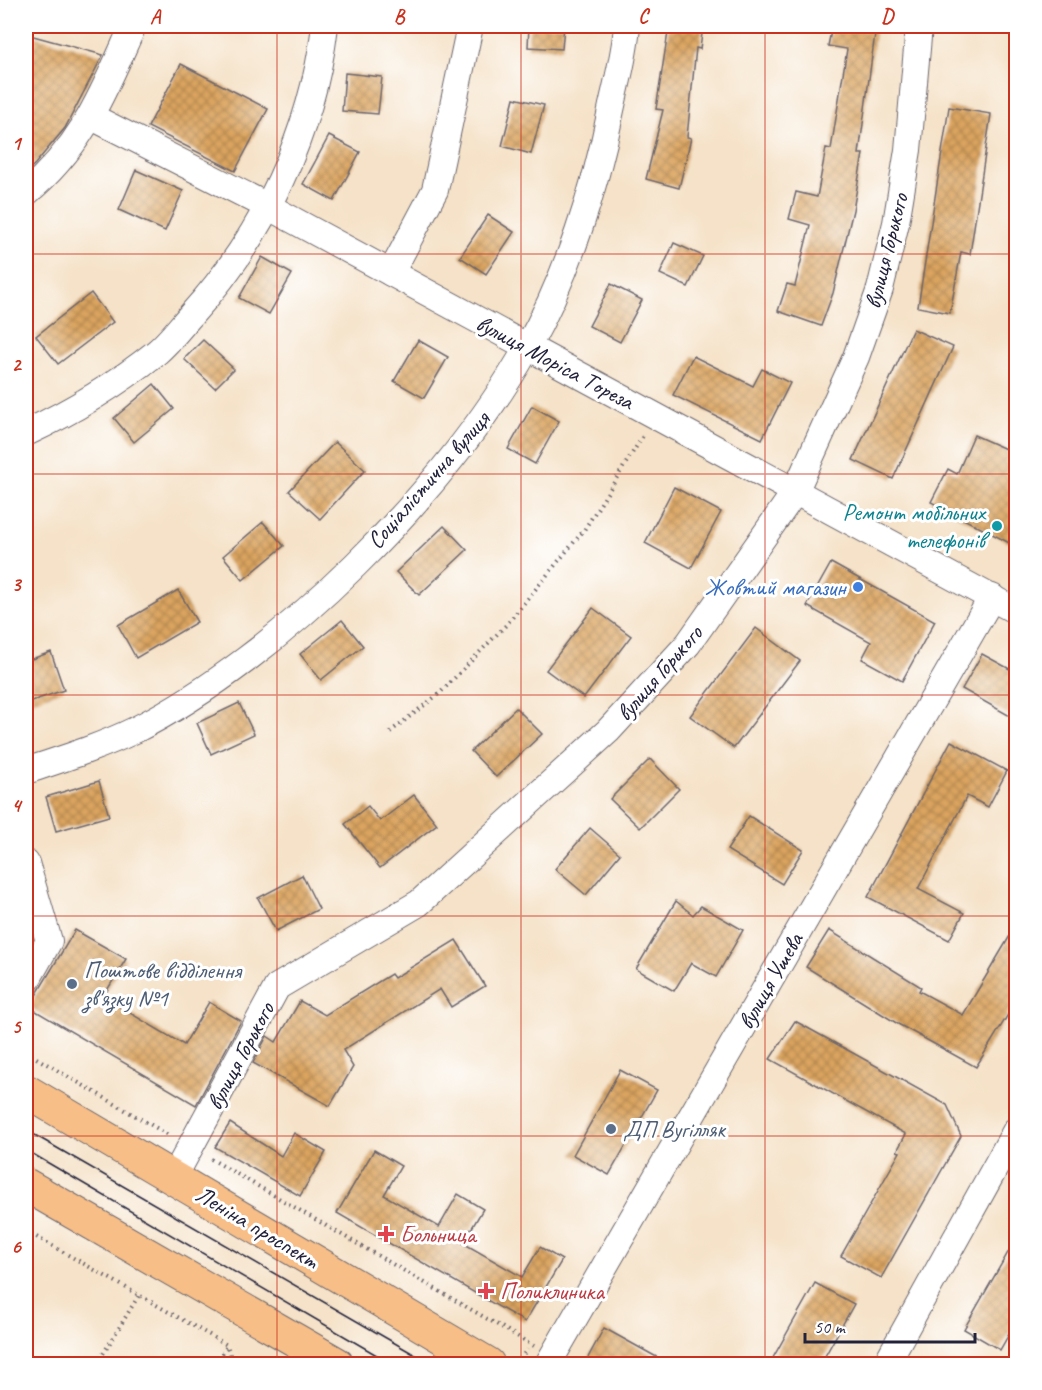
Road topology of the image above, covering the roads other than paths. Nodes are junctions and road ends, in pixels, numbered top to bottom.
1 (133, 26) edge
2 (325, 26) edge
3 (470, 26) edge
4 (627, 26) edge
5 (919, 26) edge
6 (92, 117) junction
7 (26, 193) edge
8 (269, 207) junction
9 (391, 273) junction
10 (528, 347) junction
11 (26, 433) edge
12 (795, 492) junction
13 (992, 597) junction
14 (1017, 611) edge
15 (26, 771) edge
16 (26, 863) edge
17 (26, 982) edge
18 (26, 1091) edge
19 (1017, 1130) edge
20 (174, 1177) junction
21 (26, 1185) edge
22 (550, 1361) edge
23 (337, 1365) edge
24 (488, 1365) edge
25 (886, 1365) edge

1 - 6 street
2 - 8 street
3 - 9 street
4 - 10 street, Соціалістична вулиця
5 - 12 street, вулиця Горького
6 - 7 street
6 - 8 street, вулиця Моріса Тореза
8 - 9 street, вулиця Моріса Тореза
8 - 11 street
9 - 10 street, вулиця Моріса Тореза
10 - 12 street, вулиця Моріса Тореза
10 - 15 street, Соціалістична вулиця
12 - 13 street, вулиця Моріса Тореза
12 - 20 street, вулиця Горького
13 - 14 street, вулиця Моріса Тореза
13 - 22 street, вулиця Ушева
16 - 17 street
18 - 20 main road, Леніна проспект
19 - 25 street
20 - 24 main road, Леніна проспект
21 - 23 main road

